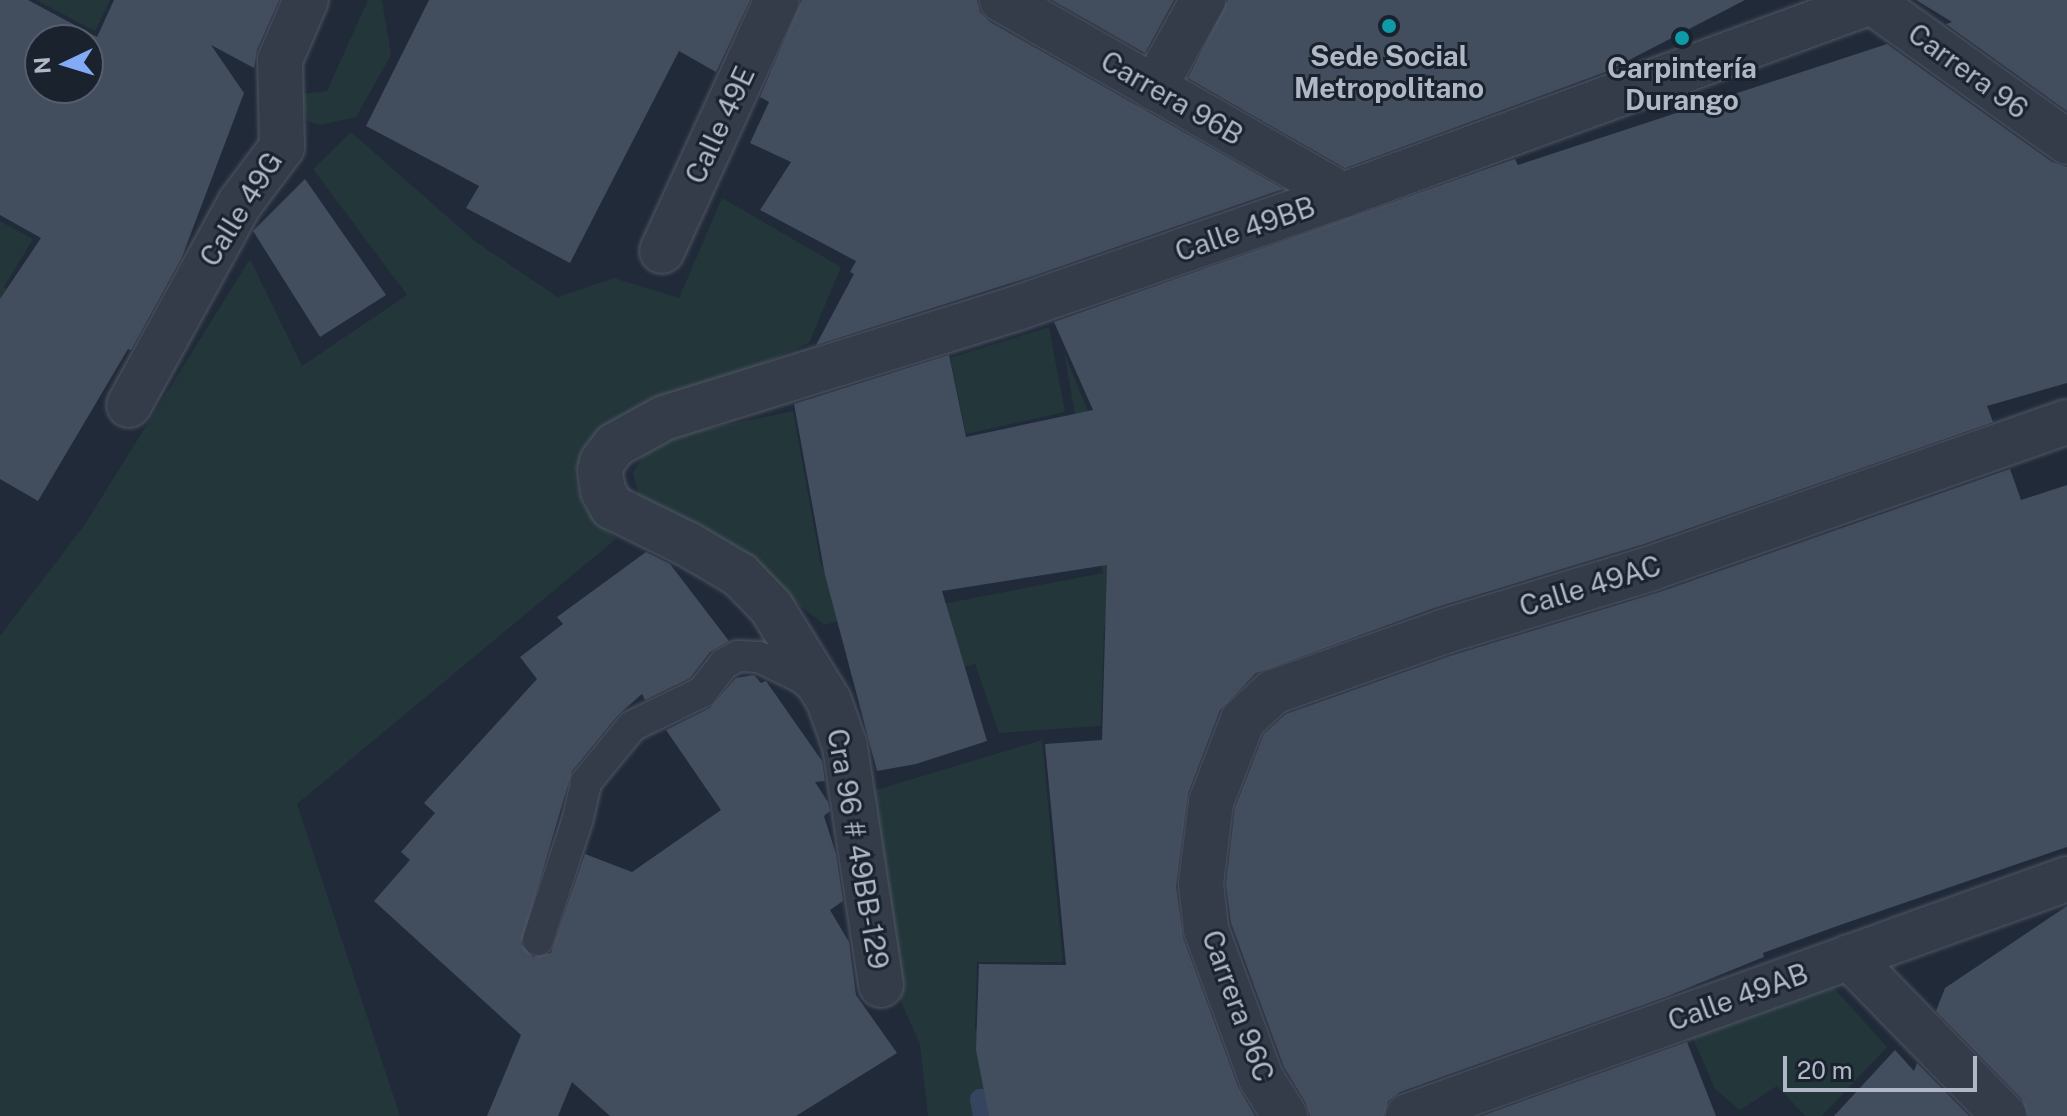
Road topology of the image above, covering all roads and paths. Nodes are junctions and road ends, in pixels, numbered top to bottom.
1 (306, 0) edge
2 (777, 0) edge
3 (1002, 0) edge
4 (1203, 0) edge
5 (1870, 1) edge
6 (1154, 88) junction
7 (2067, 142) edge
8 (1343, 195) junction
9 (662, 251) dead end
10 (129, 405) dead end
11 (2067, 422) edge
12 (615, 445) joint
13 (829, 701) junction
14 (1204, 843) joint
15 (2067, 879) edge
16 (538, 940) dead end
17 (1849, 957) junction
18 (881, 985) dead end
19 (1285, 1116) edge
20 (1408, 1116) edge
21 (2004, 1116) edge

1 - 10 street, Calle 49G
2 - 9 street, Calle 49E
3 - 6 street, Carrera 96B
4 - 6 street
5 - 7 street, Carrera 96
5 - 8 street, Calle 49BB
6 - 8 street, Carrera 96B
8 - 12 street, Calle 49BB
11 - 14 street, Calle 49AC
12 - 13 street, Cra 96 # 49BB-129
13 - 16 lane
13 - 18 street, Cra 96 # 49BB-129
14 - 19 street, Carrera 96C
15 - 17 street, Calle 49AB
17 - 20 street, Calle 49AB
17 - 21 street

